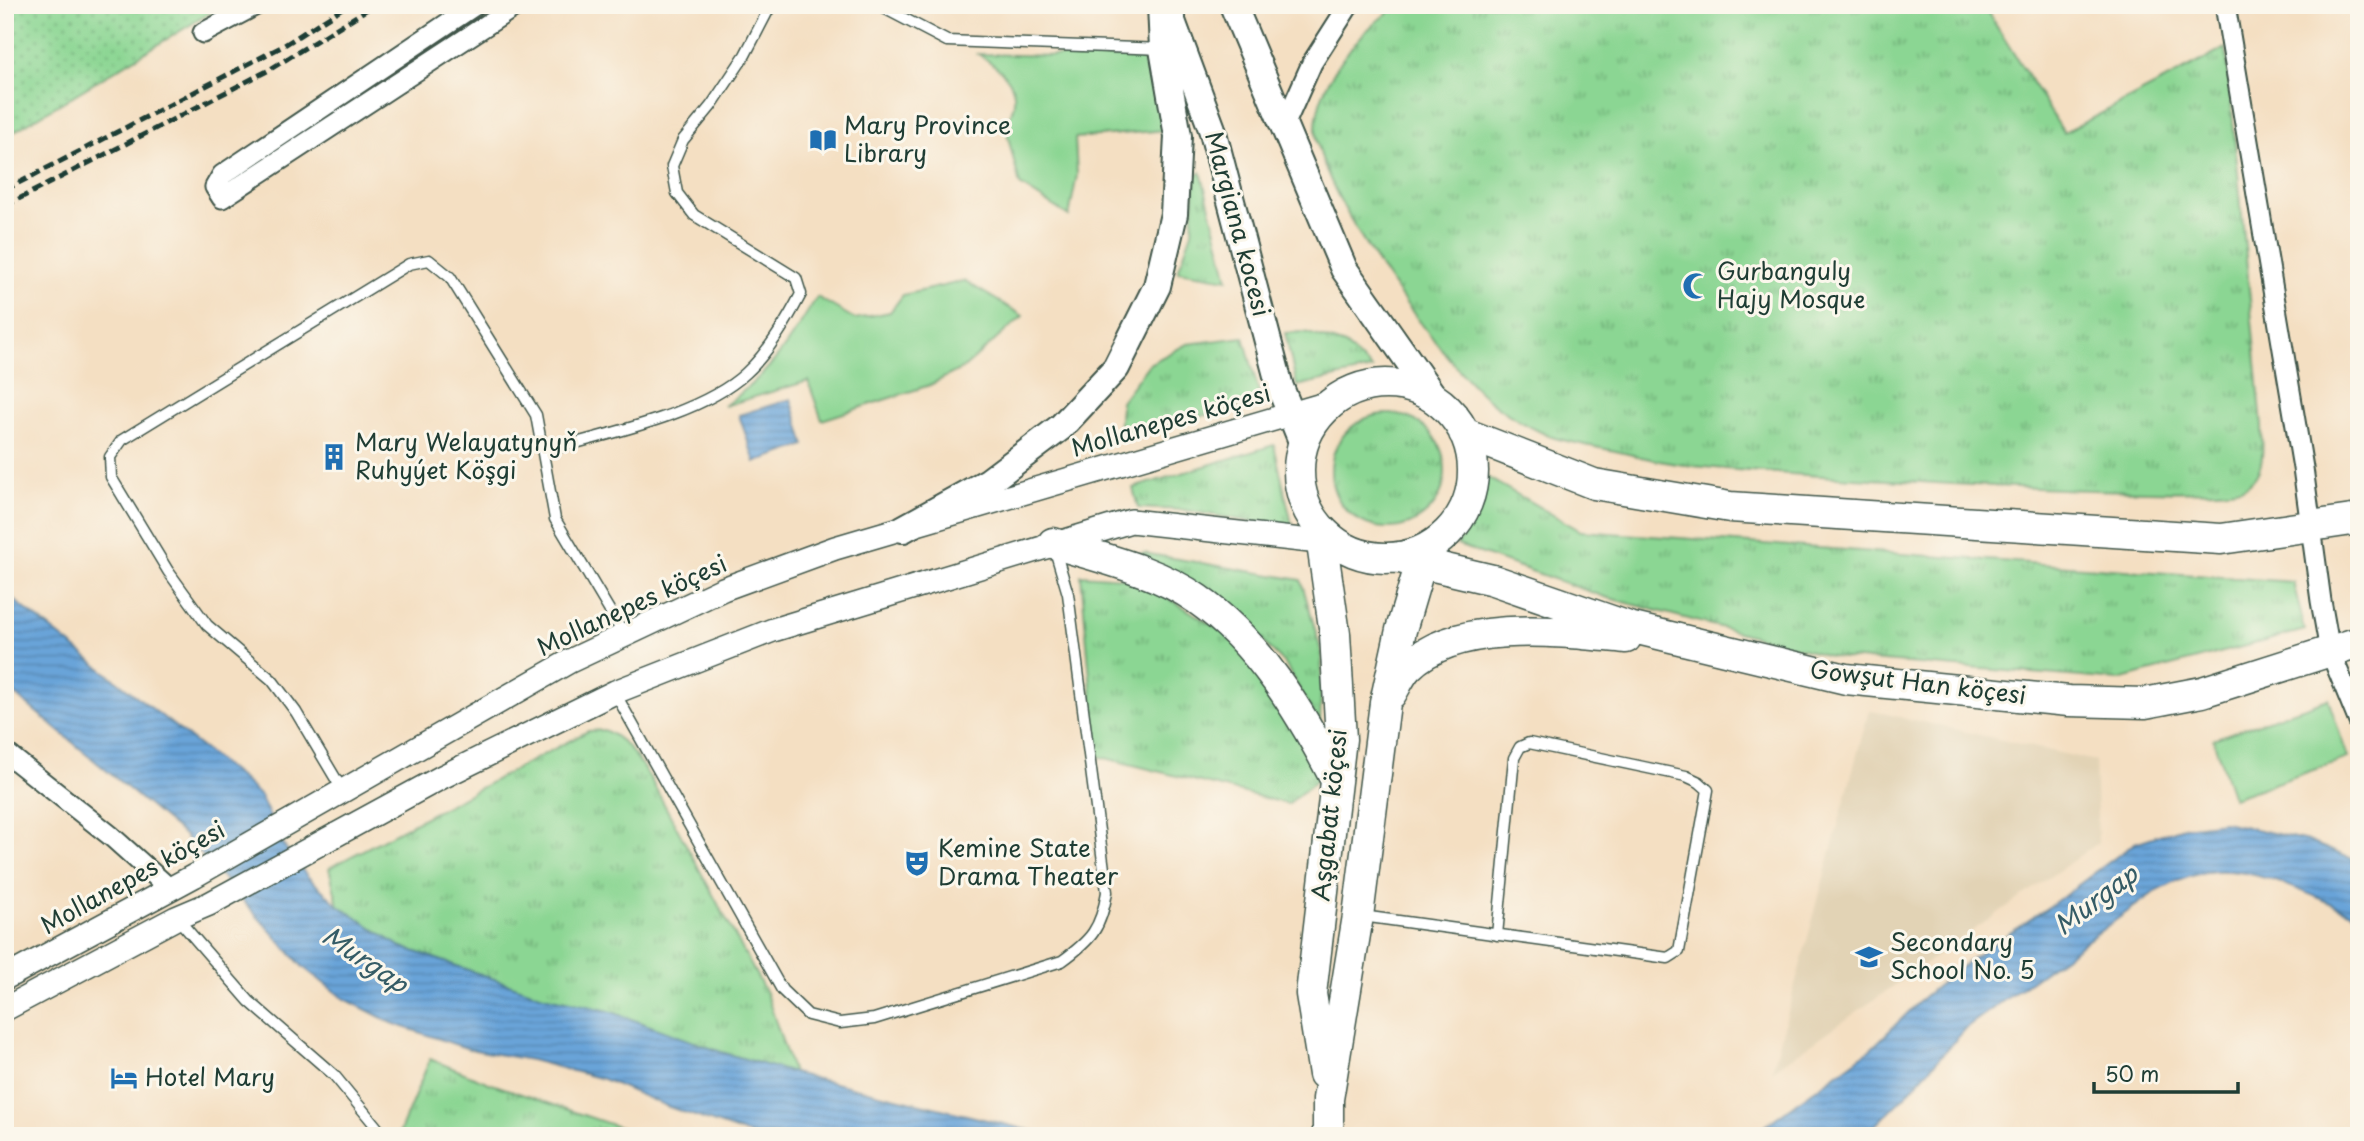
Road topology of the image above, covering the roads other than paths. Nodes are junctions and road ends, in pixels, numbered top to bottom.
1 (256, 5) edge
2 (474, 5) edge
3 (517, 5) edge
4 (771, 5) edge
5 (878, 5) edge
6 (1164, 5) edge
7 (1233, 5) edge
8 (1349, 5) edge
9 (2223, 9) edge
10 (203, 33) dead end
11 (1172, 48) junction
12 (1284, 126) junction
13 (1436, 400) junction
14 (1332, 402) junction
15 (1291, 413) junction
16 (1464, 433) junction
17 (1303, 444) junction
18 (543, 452) junction
19 (2359, 519) edge
20 (2311, 526) junction
21 (903, 529) junction
22 (1326, 539) junction
23 (1053, 543) junction
24 (1415, 557) junction
25 (625, 635) junction
26 (2359, 642) edge
27 (1686, 643) junction
28 (2330, 651) junction
29 (615, 692) junction
30 (1385, 703) junction
31 (2359, 722) edge
32 (424, 747) junction
33 (5, 752) edge
34 (443, 777) junction
35 (1336, 780) junction
36 (343, 791) junction
37 (170, 890) junction
38 (1358, 916) junction
39 (176, 918) junction
40 (1497, 935) junction
41 (5, 978) edge
42 (5, 1009) edge
43 (1328, 1099) junction
44 (1328, 1134) edge
45 (384, 1136) edge

1 - 10 street
2 - 3 street
4 - 18 lane
5 - 11 lane
6 - 11 main road, Margiana kocesi
7 - 12 main road
8 - 12 street
9 - 20 street
11 - 15 main road, Margiana kocesi
11 - 21 main road
12 - 13 main road
13 - 14 main road
13 - 16 main road
14 - 15 street, Mollanepes köçesi
14 - 17 main road
15 - 17 main road, Margiana kocesi
15 - 21 street, Mollanepes köçesi
16 - 20 main road
16 - 24 main road
17 - 22 main road
18 - 25 lane
18 - 36 lane
19 - 20 main road
20 - 28 street
21 - 25 street, Mollanepes köçesi
22 - 23 street
22 - 24 main road
22 - 35 main road, Aşgabat köçesi
23 - 29 street
23 - 29 lane
23 - 35 main road
24 - 27 main road, Gowşut Han köçesi
24 - 30 main road, Aşgabat köçesi
25 - 32 street, Mollanepes köçesi
26 - 28 main road, Gowşut Han köçesi
27 - 28 main road, Gowşut Han köçesi
27 - 30 main road
28 - 31 street
29 - 34 street
30 - 38 main road, Aşgabat köçesi
32 - 34 street
32 - 36 street, Mollanepes köçesi
33 - 37 street
34 - 39 street
35 - 43 main road, Aşgabat köçesi
36 - 37 street, Mollanepes köçesi
37 - 41 street, Mollanepes köçesi
38 - 40 lane
38 - 43 main road, Aşgabat köçesi
39 - 42 street
39 - 45 lane
40 - 40 lane
43 - 44 main road, Aşgabat köçesi

